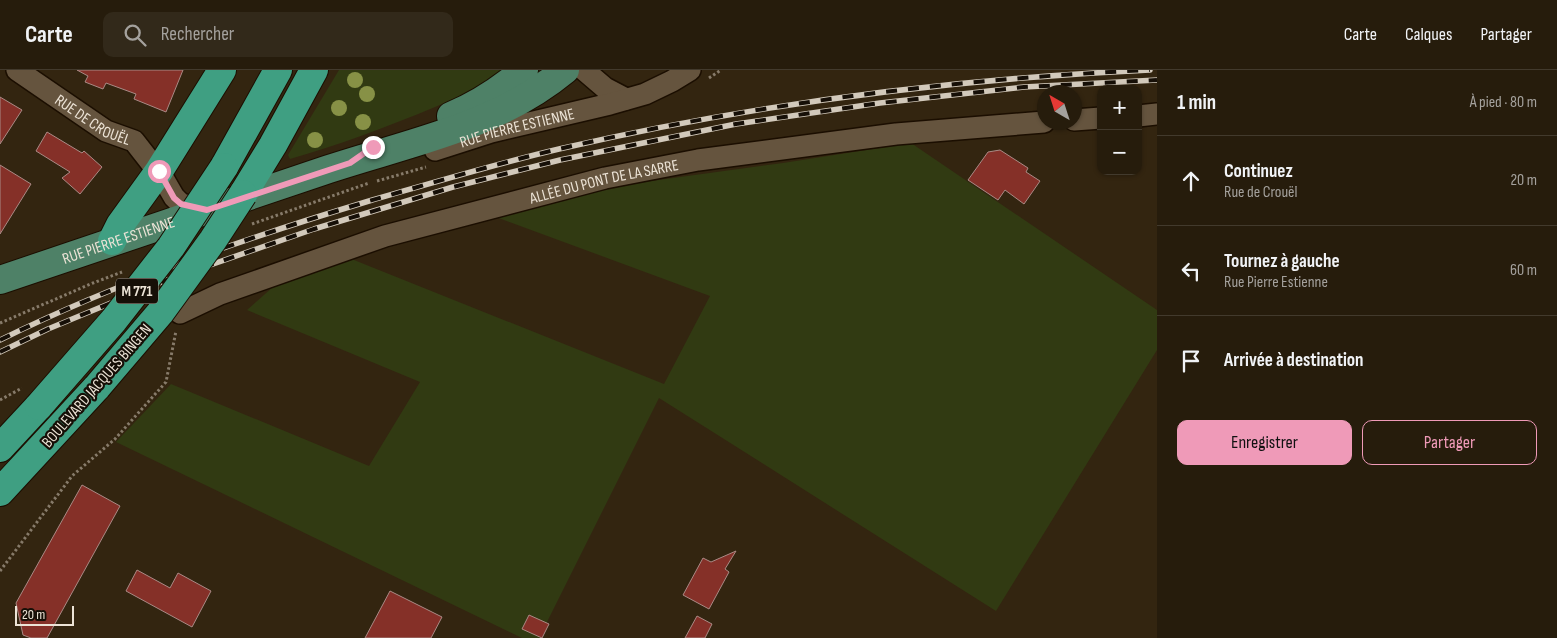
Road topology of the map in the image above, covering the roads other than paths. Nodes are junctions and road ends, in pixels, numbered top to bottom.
1 (222, 70) edge
2 (278, 70) edge
3 (314, 70) edge
4 (524, 70) edge
5 (565, 70) edge
6 (584, 70) edge
7 (22, 72) edge
8 (697, 75) edge
9 (626, 99) junction
10 (1157, 114) edge
11 (1142, 116) edge
12 (1097, 118) edge
13 (1082, 119) edge
14 (1037, 123) edge
15 (350, 163) junction
16 (159, 171) junction
17 (207, 210) junction
18 (112, 241) junction
19 (0, 280) edge
20 (180, 313) road end
21 (0, 448) edge
22 (0, 492) edge

1 - 16 highway
2 - 21 highway, BOULEVARD JACQUES BINGEN / M 771, bridge
3 - 22 highway, BOULEVARD JACQUES BINGEN / M 771, bridge
4 - 15 main road, RUE PIERRE ESTIENNE
5 - 15 main road, RUE PIERRE ESTIENNE
6 - 9 street
7 - 16 street, RUE DE CROUËL
8 - 9 street, RUE PIERRE ESTIENNE
9 - 15 street, RUE PIERRE ESTIENNE
10 - 11 street
12 - 13 street
14 - 20 street, ALLÉE DU PONT DE LA SARRE
15 - 17 main road, RUE PIERRE ESTIENNE
16 - 17 street, RUE DE CROUËL
16 - 18 highway
17 - 18 main road, RUE PIERRE ESTIENNE
18 - 19 main road, RUE PIERRE ESTIENNE

